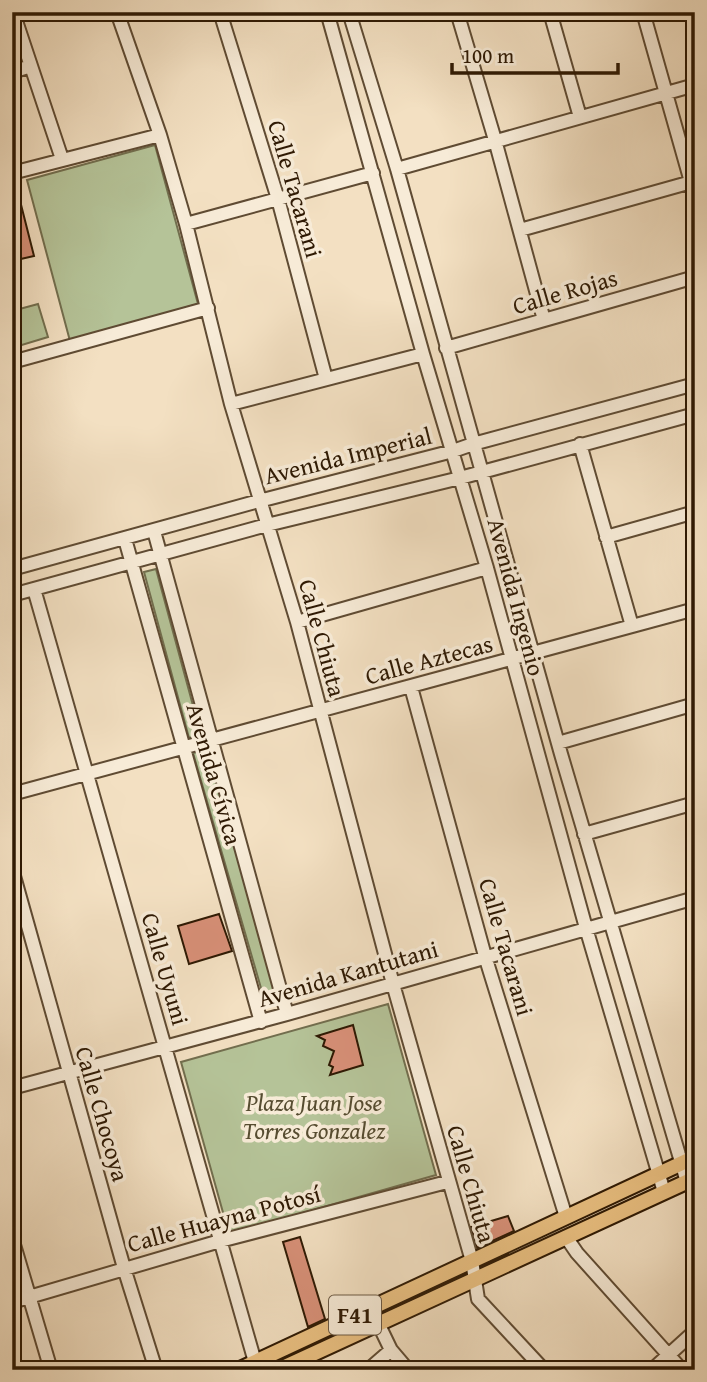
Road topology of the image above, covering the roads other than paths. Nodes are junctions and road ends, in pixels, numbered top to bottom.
1 (13, 12) edge
2 (117, 12) edge
3 (220, 12) edge
4 (327, 12) edge
5 (349, 12) edge
6 (457, 12) edge
7 (550, 12) edge
8 (643, 12) edge
9 (31, 66) junction
10 (12, 72) edge
11 (695, 85) edge
12 (666, 93) junction
13 (580, 117) junction
14 (160, 135) junction
15 (495, 140) junction
16 (62, 159) junction
17 (397, 169) junction
18 (12, 173) edge
19 (373, 173) junction
20 (693, 181) edge
21 (695, 196) edge
22 (278, 200) junction
23 (186, 224) junction
24 (520, 230) junction
25 (695, 277) edge
26 (208, 309) junction
27 (544, 320) junction
28 (446, 348) junction
29 (423, 354) junction
30 (12, 362) edge
31 (326, 379) junction
32 (695, 384) edge
33 (231, 404) junction
34 (695, 414) edge
35 (473, 444) junction
36 (580, 444) junction
37 (453, 452) junction
38 (481, 472) junction
39 (460, 478) junction
40 (259, 501) junction
41 (695, 512) edge
42 (267, 525) junction
43 (154, 531) junction
44 (606, 537) junction
45 (125, 539) junction
46 (160, 554) junction
47 (132, 562) junction
48 (487, 568) junction
49 (12, 569) edge
50 (34, 589) junction
51 (12, 595) edge
52 (695, 609) edge
53 (297, 622) junction
54 (632, 626) junction
55 (533, 654) junction
56 (511, 661) junction
57 (411, 687) junction
58 (695, 704) edge
59 (320, 710) junction
60 (211, 740) junction
61 (558, 743) junction
62 (185, 748) junction
63 (88, 774) junction
64 (12, 794) edge
65 (695, 803) edge
66 (584, 834) junction
67 (12, 869) edge
68 (695, 898) edge
69 (609, 922) junction
70 (586, 928) junction
71 (485, 956) junction
72 (393, 984) junction
73 (287, 1014) junction
74 (261, 1021) junction
75 (165, 1047) junction
76 (69, 1073) junction
77 (12, 1088) edge
78 (695, 1157) edge
79 (680, 1164) junction
80 (657, 1174) junction
81 (691, 1180) edge
82 (447, 1182) junction
83 (664, 1192) junction
84 (565, 1217) junction
85 (566, 1237) junction
86 (12, 1238) edge
87 (220, 1241) junction
88 (472, 1261) junction
89 (124, 1268) junction
90 (474, 1278) junction
91 (29, 1298) junction
92 (12, 1302) edge
93 (378, 1323) junction
94 (695, 1331) edge
95 (391, 1350) junction
96 (668, 1355) junction
97 (255, 1362) junction
98 (51, 1370) edge
99 (156, 1370) edge
100 (238, 1370) edge
101 (278, 1370) edge
102 (368, 1370) edge
103 (408, 1370) edge
104 (544, 1370) edge
105 (652, 1370) edge
106 (682, 1370) edge

1 - 9 street
2 - 14 street, Calle Chiuta
3 - 22 street, Calle Tacarani
4 - 19 street, Avenida Ingenio
5 - 17 street, Avenida Ingenio
6 - 15 street
7 - 13 street
8 - 12 street
9 - 10 street
9 - 16 street
11 - 12 street
12 - 13 street
12 - 20 street
13 - 15 street
14 - 16 street
14 - 23 street, Calle Chiuta
15 - 17 street
15 - 24 street
16 - 18 street
17 - 28 street, Avenida Ingenio
19 - 22 street
19 - 29 street, Avenida Ingenio
20 - 21 street
20 - 24 street
22 - 23 street
22 - 31 street, Calle Tacarani
23 - 26 street, Calle Chiuta
24 - 27 street
25 - 27 street, Calle Rojas
26 - 30 street
26 - 33 street, Calle Chiuta
27 - 28 street, Calle Rojas
28 - 35 street, Avenida Ingenio
29 - 31 street
29 - 37 street, Avenida Ingenio
31 - 33 street
32 - 35 street, Avenida Imperial
33 - 40 street, Calle Chiuta
34 - 36 street, Avenida Imperial
35 - 37 street, Avenida Imperial
35 - 38 street, Avenida Ingenio
36 - 38 street, Avenida Imperial
36 - 44 street
37 - 39 street, Avenida Ingenio
37 - 40 street, Avenida Imperial
38 - 39 street, Avenida Imperial
38 - 55 street, Avenida Ingenio
39 - 42 street, Avenida Imperial
39 - 48 street, Avenida Ingenio
40 - 42 street, Calle Chiuta
40 - 43 street, Avenida Imperial
41 - 44 street
42 - 46 street, Avenida Imperial
42 - 53 street, Calle Chiuta
43 - 45 street, Avenida Imperial
43 - 46 street, Avenida Cívica
44 - 54 street
45 - 47 street, Avenida Cívica
45 - 49 street, Avenida Imperial
46 - 47 street, Avenida Imperial
46 - 60 street, Avenida Cívica
47 - 50 street, Avenida Imperial
47 - 62 street, Avenida Cívica
48 - 53 street
48 - 56 street, Avenida Ingenio
50 - 51 street, Avenida Imperial
50 - 63 street, Calle Uyuni
52 - 54 street, Calle Aztecas
53 - 59 street, Calle Chiuta
54 - 55 street, Calle Aztecas
55 - 56 street, Calle Aztecas
55 - 61 street, Avenida Ingenio
56 - 57 street, Calle Aztecas
56 - 70 street, Avenida Ingenio
57 - 59 street, Calle Aztecas
57 - 71 street, Calle Tacarani
58 - 61 street
59 - 60 street, Calle Aztecas
59 - 72 street, Calle Chiuta
60 - 62 street, Calle Aztecas
60 - 73 street, Avenida Cívica
61 - 66 street, Avenida Ingenio
62 - 63 street, Calle Aztecas
62 - 74 street, Avenida Cívica
63 - 64 street, Calle Aztecas
63 - 75 street, Calle Uyuni
65 - 66 street
66 - 69 street, Avenida Ingenio
67 - 76 street, Calle Chocoya
68 - 69 street, Avenida Kantutani
69 - 70 street, Avenida Kantutani
69 - 79 street, Avenida Ingenio
70 - 71 street, Avenida Kantutani
70 - 80 street, Avenida Ingenio
71 - 72 street, Avenida Kantutani
71 - 84 street, Calle Tacarani
72 - 73 street, Avenida Kantutani
72 - 82 street, Calle Chiuta
73 - 74 street, Avenida Kantutani
74 - 75 street, Avenida Kantutani
75 - 76 street, Avenida Kantutani
75 - 87 street, Calle Uyuni
76 - 77 street, Avenida Kantutani
76 - 89 street, Calle Chocoya
78 - 79 main road, F41
79 - 80 main road, F41
79 - 81 street, Avenida Ingenio
80 - 83 street, Avenida Ingenio
80 - 84 main road, F41
81 - 83 main road, F41
82 - 87 street, Calle Huayna Potosí
82 - 88 street, Calle Chiuta
83 - 85 main road, F41
84 - 88 main road, F41
85 - 90 main road, F41
85 - 96 street
86 - 91 street
87 - 89 street, Calle Huayna Potosí
87 - 97 street, Calle Uyuni
88 - 90 street, Calle Chiuta
88 - 97 main road, F41
89 - 91 street, Calle Huayna Potosí
89 - 99 street, Calle Chocoya
90 - 93 main road, F41
90 - 104 street, Calle Chiuta
91 - 92 street, Calle Huayna Potosí
91 - 98 street
93 - 95 street
93 - 101 main road, F41
94 - 96 street
95 - 102 street
95 - 103 street
96 - 105 street
96 - 106 street
97 - 100 main road, F41

